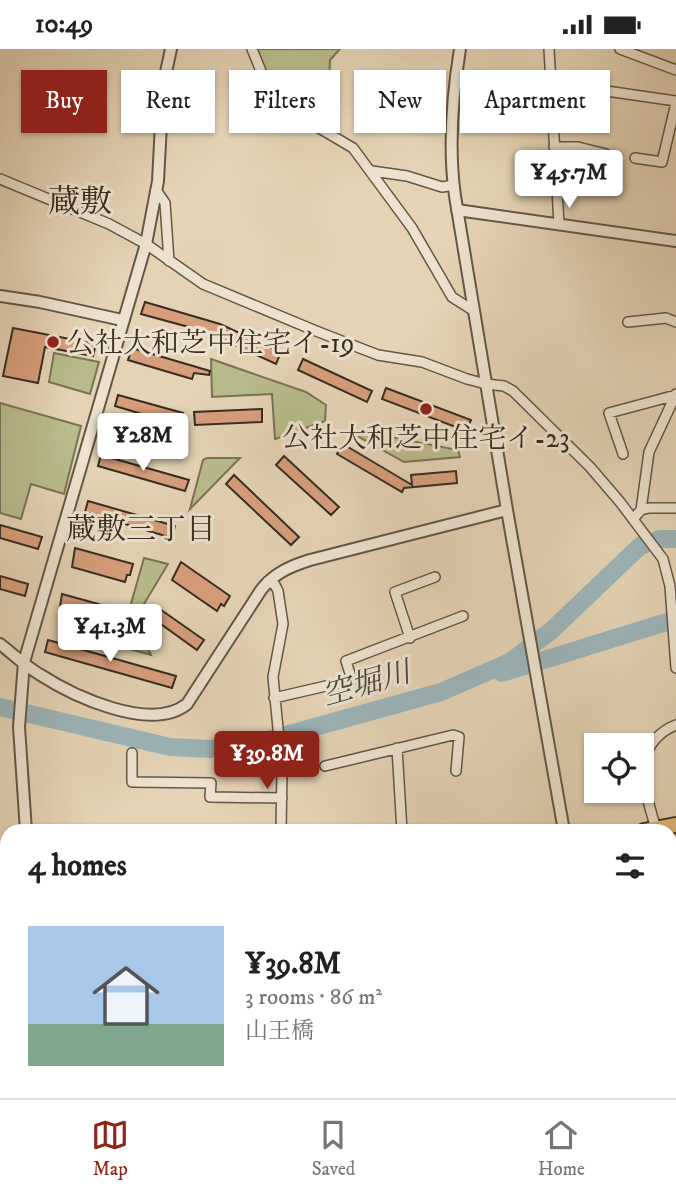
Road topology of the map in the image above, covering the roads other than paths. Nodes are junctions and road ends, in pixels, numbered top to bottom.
1 (171, 49) edge
2 (252, 49) edge
3 (460, 49) edge
4 (549, 49) edge
5 (620, 49) edge
6 (550, 70) edge
7 (676, 70) edge
8 (610, 92) edge
9 (676, 102) edge
10 (553, 133) edge
11 (554, 147) junction
12 (606, 153) dead end
13 (635, 158) dead end
14 (372, 171) junction
15 (0, 179) edge
16 (454, 185) junction
17 (156, 190) junction
18 (457, 210) junction
19 (559, 224) junction
20 (676, 241) edge
21 (146, 244) junction
22 (169, 261) junction
23 (0, 296) edge
24 (474, 311) junction
25 (122, 320) junction
26 (628, 321) dead end
27 (676, 322) edge
28 (486, 384) junction
29 (676, 395) edge
30 (623, 454) dead end
31 (641, 507) junction
32 (676, 508) edge
33 (507, 510) junction
34 (633, 519) junction
35 (671, 568) edge
36 (435, 576) dead end
37 (268, 581) junction
38 (463, 616) dead end
39 (675, 635) edge
40 (410, 638) junction
41 (0, 644) edge
42 (24, 662) junction
43 (676, 668) edge
44 (274, 698) junction
45 (676, 725) edge
46 (654, 740) edge
47 (397, 748) junction
48 (132, 753) dead end
49 (325, 766) dead end
50 (456, 771) dead end
51 (282, 798) junction
52 (646, 803) edge
53 (26, 824) edge
54 (281, 824) edge
55 (402, 824) edge
56 (563, 824) edge
57 (649, 824) edge

1 - 17 street
2 - 14 street
3 - 16 street
4 - 6 street
5 - 7 street
8 - 9 street
9 - 13 street
10 - 11 street
11 - 12 street
11 - 19 street
14 - 16 street
14 - 24 street
15 - 21 street
16 - 18 street
17 - 21 street
17 - 22 street
18 - 19 street
18 - 24 street
19 - 20 street
21 - 22 street
21 - 25 street
22 - 28 street
23 - 25 street
24 - 28 street
25 - 42 street
26 - 27 street
28 - 33 street
28 - 34 street
29 - 30 street
29 - 31 street
31 - 32 street
31 - 34 street
33 - 37 street
33 - 56 street
34 - 35 street
35 - 39 street
36 - 40 street
37 - 42 street
37 - 44 street
38 - 40 street
39 - 43 street
40 - 44 street
41 - 42 street
42 - 53 street
44 - 51 street
45 - 46 street
47 - 49 street
47 - 50 street
47 - 55 street
48 - 51 street
51 - 54 street
52 - 57 street

